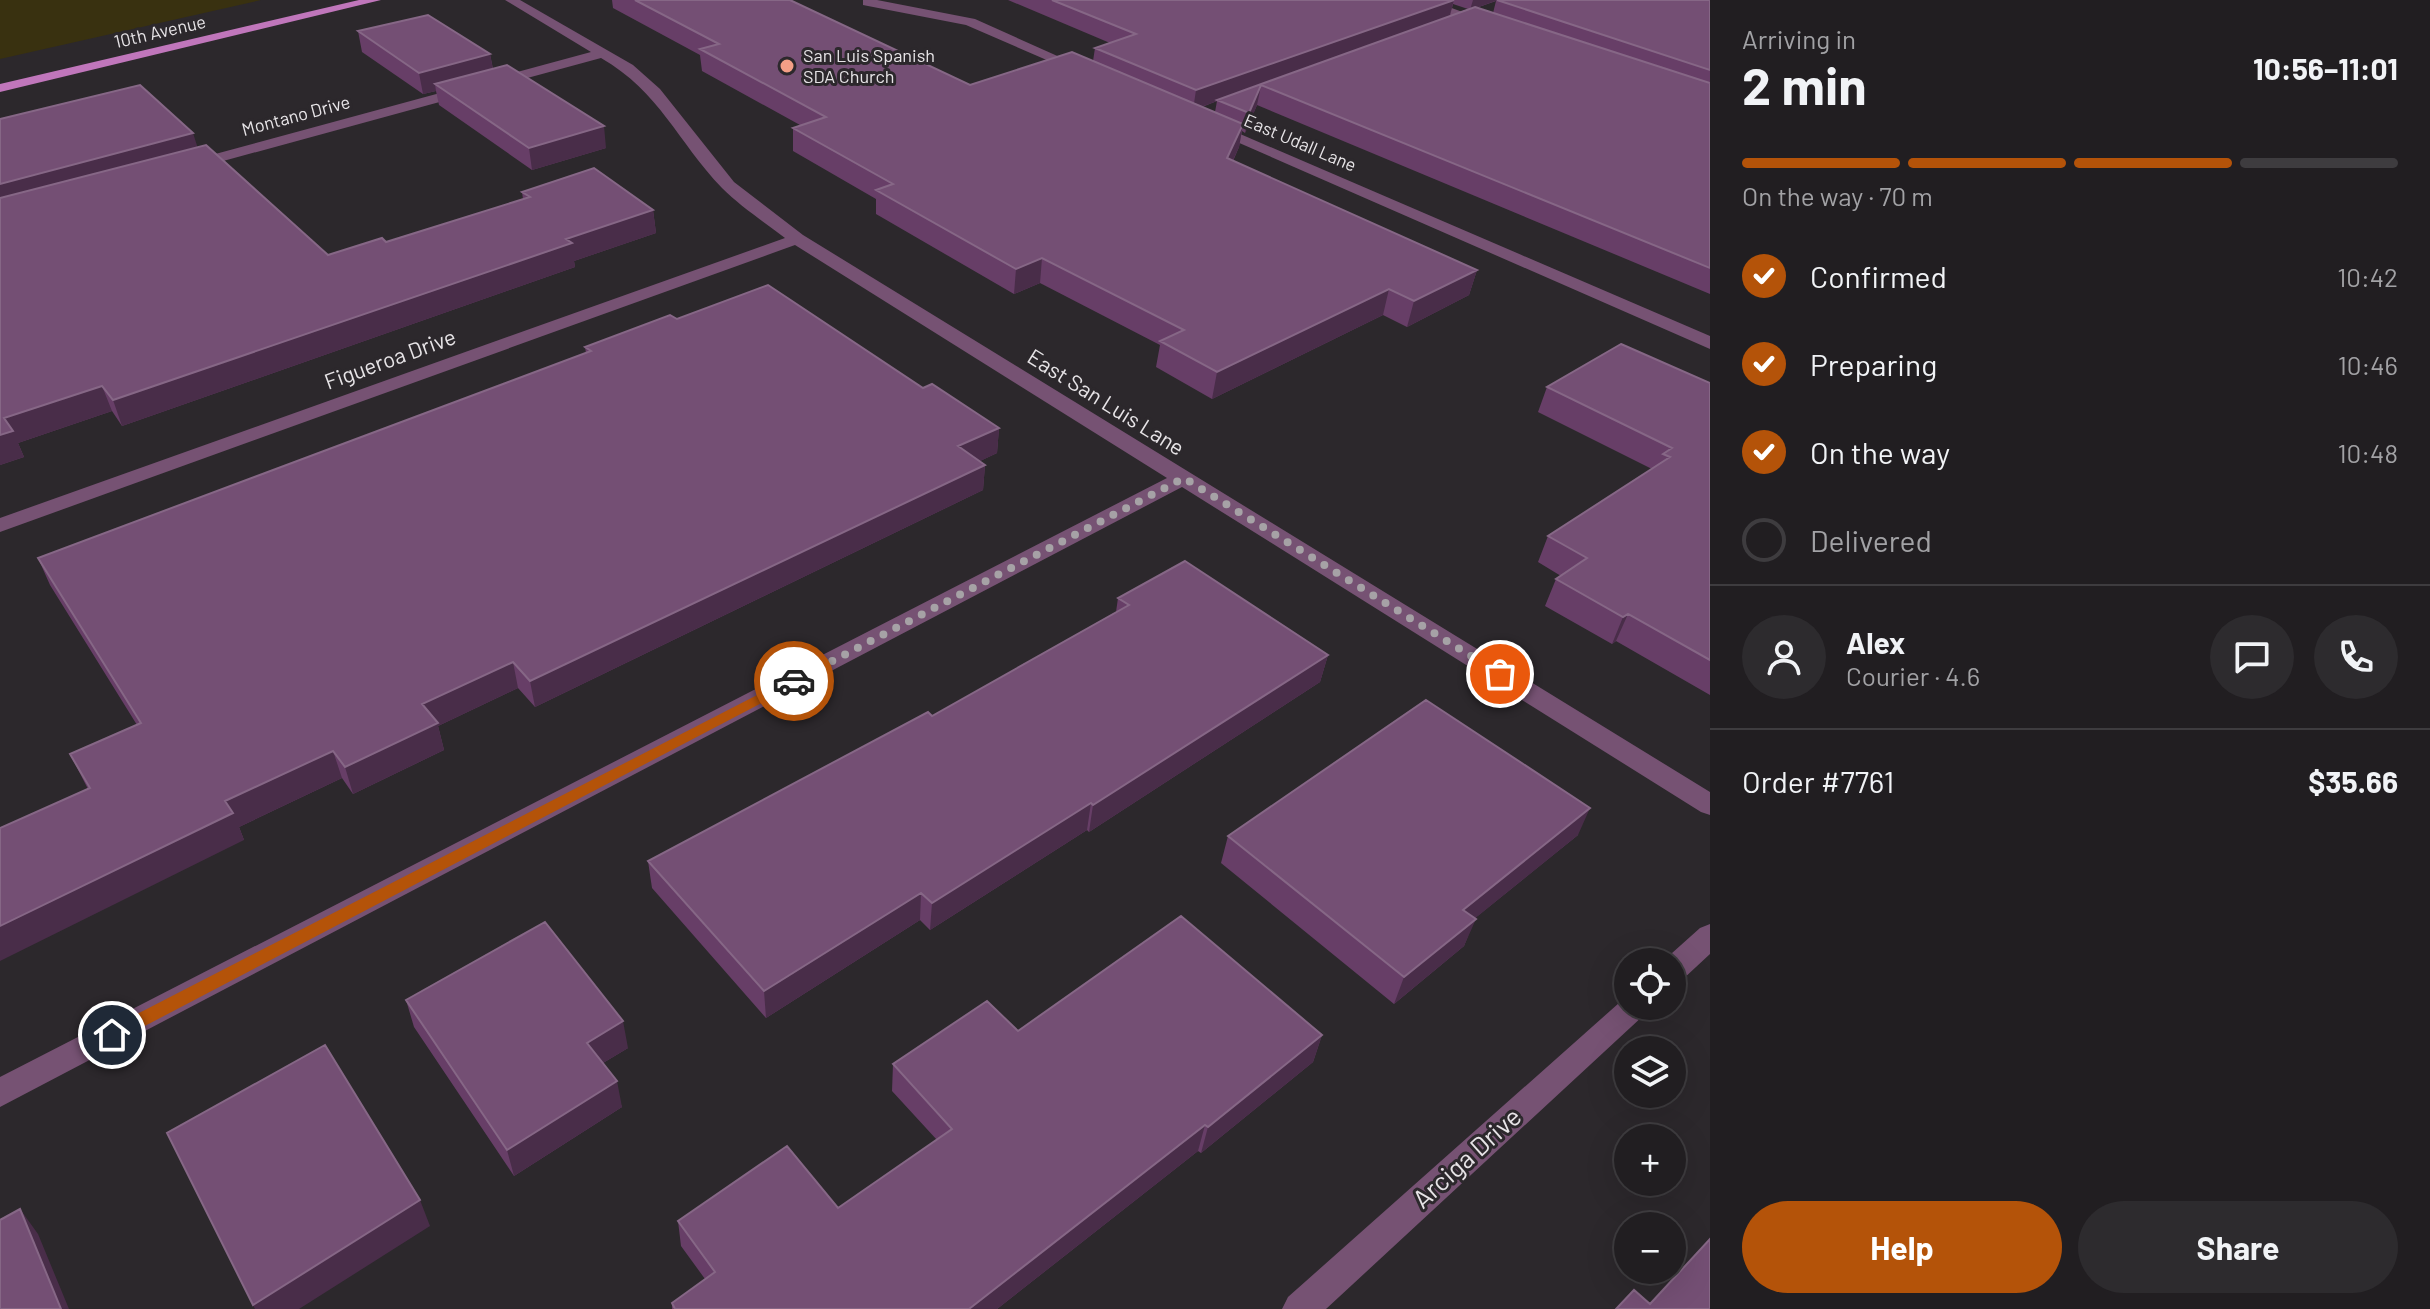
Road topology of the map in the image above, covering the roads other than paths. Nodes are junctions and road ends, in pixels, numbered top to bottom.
1 (375, 0) edge
2 (511, 0) edge
3 (1417, 0) edge
4 (868, 2) edge
5 (1497, 8) dead end
6 (1470, 18) junction
7 (1442, 28) edge
8 (1506, 30) edge
9 (603, 53) junction
10 (1098, 77) edge
11 (0, 88) edge
12 (1217, 110) edge
13 (167, 172) edge
14 (797, 239) junction
15 (1710, 343) edge
16 (1184, 478) junction
17 (0, 525) edge
18 (1710, 805) edge
19 (1710, 936) edge
20 (1686, 958) edge
21 (1618, 1020) edge
22 (0, 1093) edge
23 (1300, 1309) edge

1 - 11 main road, 10th Avenue
2 - 9 street, East San Luis Lane
3 - 6 street
4 - 10 street
5 - 6 street
6 - 7 street
6 - 8 street
9 - 13 street, Montano Drive
9 - 14 street, East San Luis Lane
12 - 15 street, East Udall Lane
14 - 16 street, East San Luis Lane
14 - 17 street, Figueroa Drive
16 - 18 street, East San Luis Lane
16 - 22 street
19 - 20 street
21 - 23 street, Arciga Drive

